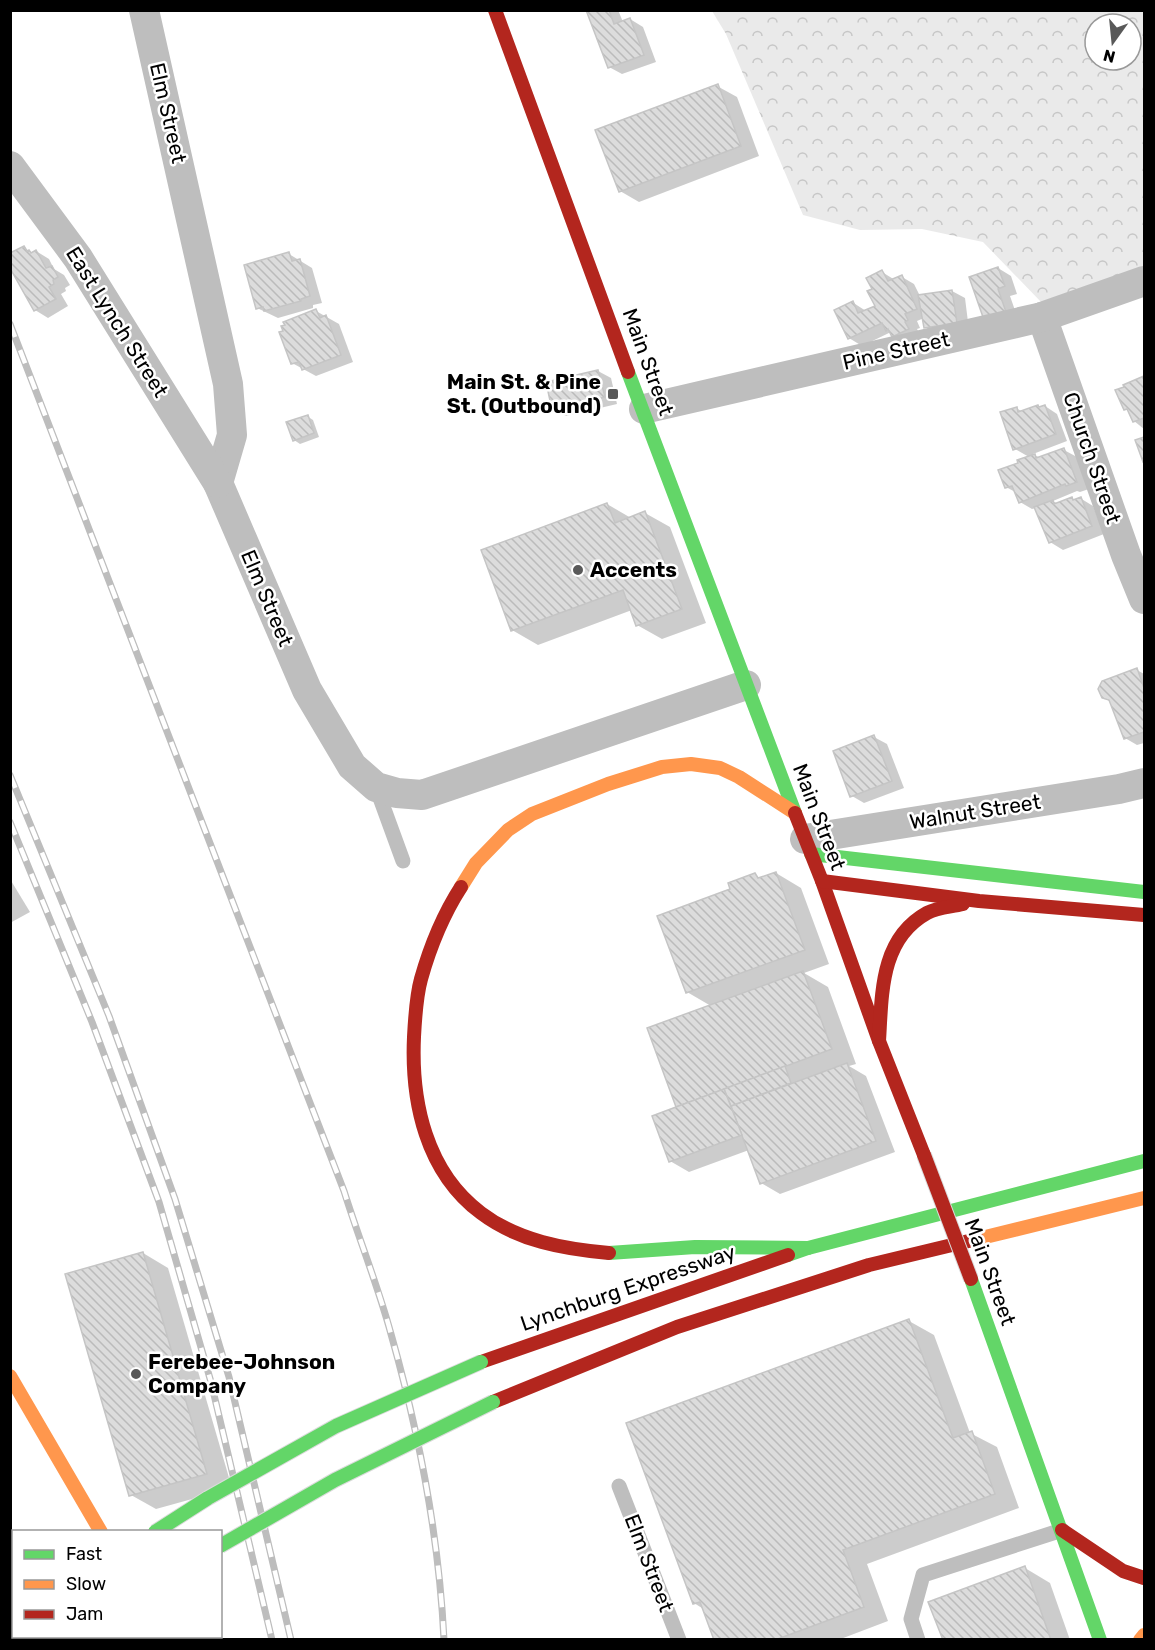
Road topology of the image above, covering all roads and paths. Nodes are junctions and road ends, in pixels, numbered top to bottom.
1 (144, 10) edge
2 (495, 10) edge
3 (10, 166) edge
4 (1144, 281) edge
5 (1042, 317) junction
6 (644, 409) junction
7 (218, 483) junction
8 (1135, 551) edge
9 (1144, 599) edge
10 (746, 685) junction
11 (1144, 783) edge
12 (376, 787) junction
13 (803, 835) junction
14 (403, 861) dead end
15 (822, 881) junction
16 (1144, 892) edge
17 (979, 901) junction
18 (1144, 915) edge
19 (879, 1041) junction
20 (1144, 1161) edge
21 (1144, 1198) edge
22 (808, 1248) junction
23 (10, 1376) edge
24 (619, 1486) dead end
25 (100, 1530) edge
26 (158, 1530) edge
27 (1062, 1530) junction
28 (222, 1545) edge
29 (1144, 1578) edge
30 (1144, 1635) edge
31 (679, 1640) edge
32 (918, 1640) edge
33 (1100, 1640) edge
34 (1140, 1640) edge

1 - 7 street, Elm Street
2 - 6 main road, Main Street
3 - 7 street, East Lynch Street
4 - 5 street, Pine Street
5 - 6 street, Pine Street
5 - 8 street, Church Street
6 - 10 main road, Main Street
7 - 12 street, Elm Street
8 - 9 street, Church Street
10 - 12 street, Elm Street
10 - 13 main road, Main Street
11 - 13 street, Walnut Street
12 - 14 lane
13 - 15 main road, Main Street
13 - 16 main road
13 - 22 main road
15 - 17 main road
15 - 19 main road, Main Street
17 - 18 main road
17 - 19 main road
19 - 27 main road, Main Street, bridge
20 - 22 main road, Lynchburg Expressway
21 - 28 main road, bridge
22 - 26 main road, Lynchburg Expressway, bridge
23 - 25 main road
24 - 31 lane, Elm Street
27 - 29 main road
27 - 32 lane
27 - 33 main road, Main Street
30 - 34 main road

